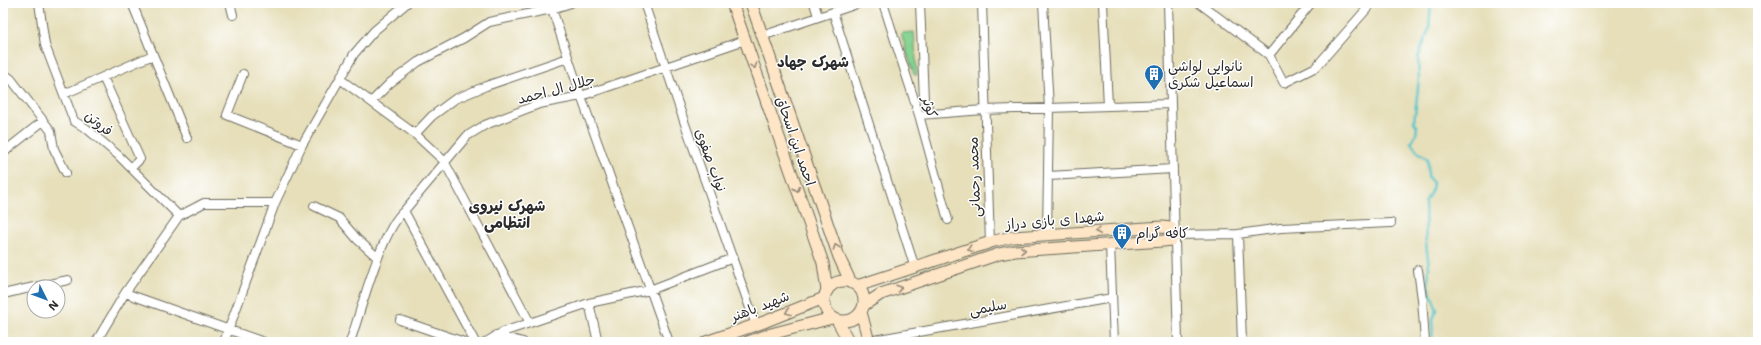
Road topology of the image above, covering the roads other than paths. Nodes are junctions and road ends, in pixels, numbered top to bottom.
1 (39, 3) edge
2 (132, 3) edge
3 (230, 3) edge
4 (407, 3) edge
5 (571, 3) edge
6 (644, 3) edge
7 (732, 3) edge
8 (751, 3) edge
9 (814, 3) edge
10 (860, 3) edge
11 (883, 3) edge
12 (920, 3) edge
13 (982, 3) edge
14 (1043, 3) edge
15 (1103, 3) edge
16 (1168, 3) edge
17 (1199, 3) edge
18 (1311, 3) edge
19 (1372, 3) edge
20 (551, 6) edge
21 (833, 12) junction
22 (233, 15) dead end
23 (818, 16) junction
24 (762, 36) junction
25 (745, 40) junction
26 (153, 55) junction
27 (1269, 55) junction
28 (568, 58) junction
29 (666, 68) junction
30 (3, 74) edge
31 (243, 74) dead end
32 (104, 77) junction
33 (340, 79) junction
34 (64, 94) junction
35 (581, 96) junction
36 (372, 101) junction
37 (1170, 104) junction
38 (1108, 106) junction
39 (1049, 108) junction
40 (984, 110) junction
41 (932, 114) junction
42 (919, 115) junction
43 (43, 121) junction
44 (414, 134) junction
45 (187, 138) dead end
46 (302, 145) junction
47 (3, 154) edge
48 (444, 161) junction
49 (131, 168) junction
50 (1173, 169) junction
51 (66, 173) dead end
52 (1048, 176) junction
53 (275, 203) junction
54 (314, 206) dead end
55 (404, 211) junction
56 (179, 216) junction
57 (948, 220) dead end
58 (1391, 223) dead end
59 (1238, 234) junction
60 (1047, 235) junction
61 (1175, 235) junction
62 (990, 243) junction
63 (1110, 245) junction
64 (378, 258) junction
65 (733, 258) junction
66 (915, 268) junction
67 (1418, 270) dead end
68 (854, 284) junction
69 (26, 289) edge
70 (650, 290) junction
71 (125, 293) junction
72 (3, 294) edge
73 (826, 294) junction
74 (1112, 298) junction
75 (589, 303) junction
76 (863, 308) junction
77 (834, 319) junction
78 (400, 320) dead end
79 (530, 323) junction
80 (756, 325) junction
81 (228, 330) junction
82 (496, 336) junction
83 (764, 339) edge
84 (96, 342) edge
85 (224, 342) edge
86 (264, 342) edge
87 (350, 342) edge
88 (464, 342) edge
89 (475, 342) edge
90 (486, 342) edge
91 (523, 342) edge
92 (598, 342) edge
93 (669, 342) edge
94 (706, 342) edge
95 (748, 342) edge
96 (848, 342) edge
97 (868, 342) edge
98 (1114, 342) edge
99 (1178, 342) edge
100 (1242, 342) edge
101 (1424, 342) edge

1 - 34 street, فروتن
2 - 26 street
3 - 22 street
4 - 33 street
5 - 20 street
6 - 29 street, نواب صفوی
7 - 25 main road, احمد ابن اسحاق
8 - 24 main road, احمد ابن اسحاق
9 - 23 street
10 - 21 street
11 - 42 street, کوثر
12 - 41 street
13 - 40 street, محمد رحمانی
14 - 39 street
15 - 38 street
16 - 37 street
17 - 27 street
18 - 27 street
19 - 27 street
20 - 28 street
20 - 36 street
21 - 23 street
21 - 66 street
23 - 24 street
68 -> 24 main road, احمد ابن اسحاق
25 - 29 street, جلال ال احمد
25 -> 73 main road, احمد ابن اسحاق
26 - 32 street
26 - 45 street
28 - 35 street
28 - 44 street
29 - 35 street, جلال ال احمد
29 - 65 street, نواب صفوی
30 - 43 street
31 - 46 street
32 - 34 street
32 - 49 street
33 - 36 street
33 - 46 street
34 - 49 street, فروتن
35 - 48 street, جلال ال احمد
35 - 70 street
36 - 44 street
37 - 38 street
37 - 50 street
38 - 39 street
39 - 40 street
39 - 52 street
40 - 41 street
40 - 62 street, محمد رحمانی
41 - 42 street
42 - 57 street, کوثر
43 - 47 street
43 - 51 street
44 - 48 street
46 - 53 street
48 - 55 street, جلال ال احمد
48 - 79 street
49 - 56 street, فروتن
50 - 52 street
50 - 61 street
52 - 60 street
53 - 56 street
53 - 81 street
54 - 64 street
55 - 64 street, جلال ال احمد
55 - 89 street
56 - 71 street
58 - 59 street
59 - 61 street
59 - 100 street
61 -> 60 main road, شهدا ی بازی دراز
60 - 62 main road, شهدا ی بازی دراز
61 - 63 main road, شهدا ی بازی دراز
61 - 99 street
62 -> 66 main road, شهدا ی بازی دراز
63 - 74 street
76 -> 63 main road, شهدا ی بازی دراز
64 - 87 street, جلال ال احمد
65 - 70 street
65 - 80 street, نواب صفوی
66 - 68 main road, شهدا ی بازی دراز
67 - 101 street
68 - 73 main road
68 - 76 main road
69 - 72 street
70 - 75 street
70 - 93 street
71 - 81 street
71 - 84 street
73 - 77 main road
73 -> 80 main road, شهید باهنر
74 - 97 street, سلیمی
74 - 98 street
75 - 79 street
75 - 92 street
76 - 77 main road
76 - 97 main road
77 - 83 main road, شهید باهنر
77 - 96 main road
78 - 88 street
79 - 82 street
80 - 94 main road, شهید باهنر
81 - 85 street
81 - 86 street
82 - 90 street
82 - 91 street
83 - 95 main road, شهید باهنر

